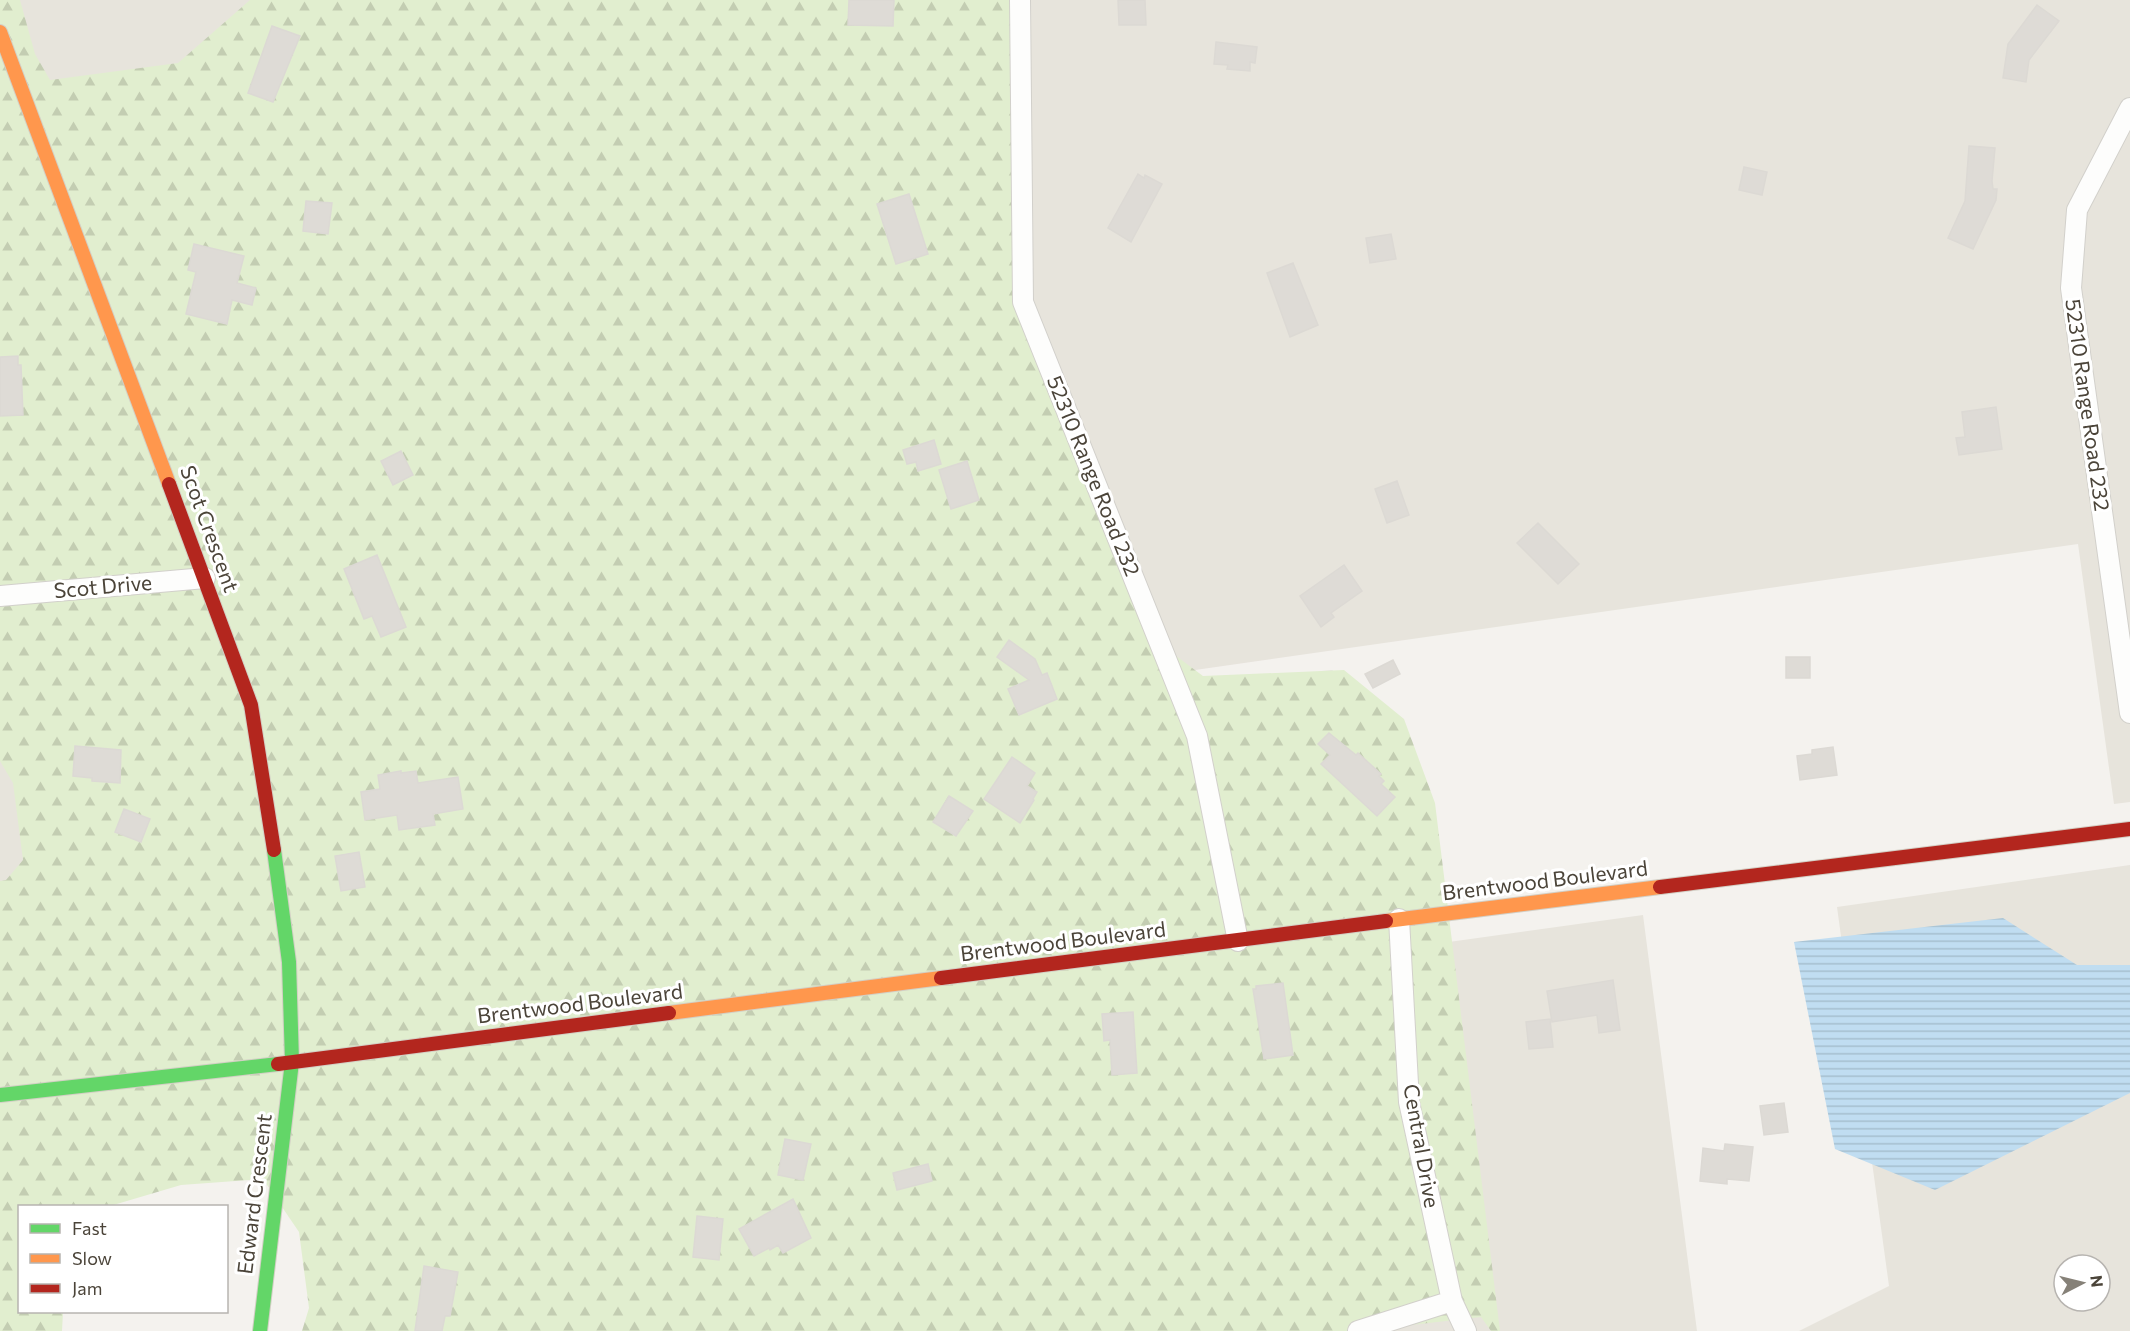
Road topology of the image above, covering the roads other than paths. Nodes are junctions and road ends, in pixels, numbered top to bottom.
1 (1020, 0) edge
2 (0, 32) edge
3 (2130, 108) edge
4 (205, 578) junction
5 (0, 596) edge
6 (2130, 713) edge
7 (2130, 829) edge
8 (1398, 920) junction
9 (1238, 941) junction
10 (292, 1062) junction
11 (0, 1095) edge
12 (1452, 1301) junction
13 (260, 1331) edge
14 (1358, 1331) edge
15 (1466, 1331) edge

1 - 9 street, 52310 Range Road 232
2 - 4 street, Scot Crescent
3 - 6 street, 52310 Range Road 232
4 - 5 street, Scot Drive
4 - 10 street, Scot Crescent
7 - 8 street, Brentwood Boulevard
8 - 9 street, Brentwood Boulevard
8 - 12 street, Central Drive
9 - 10 street, Brentwood Boulevard
10 - 11 street, Brentwood Boulevard
10 - 13 street, Edward Crescent
12 - 14 street
12 - 15 street, Central Drive

